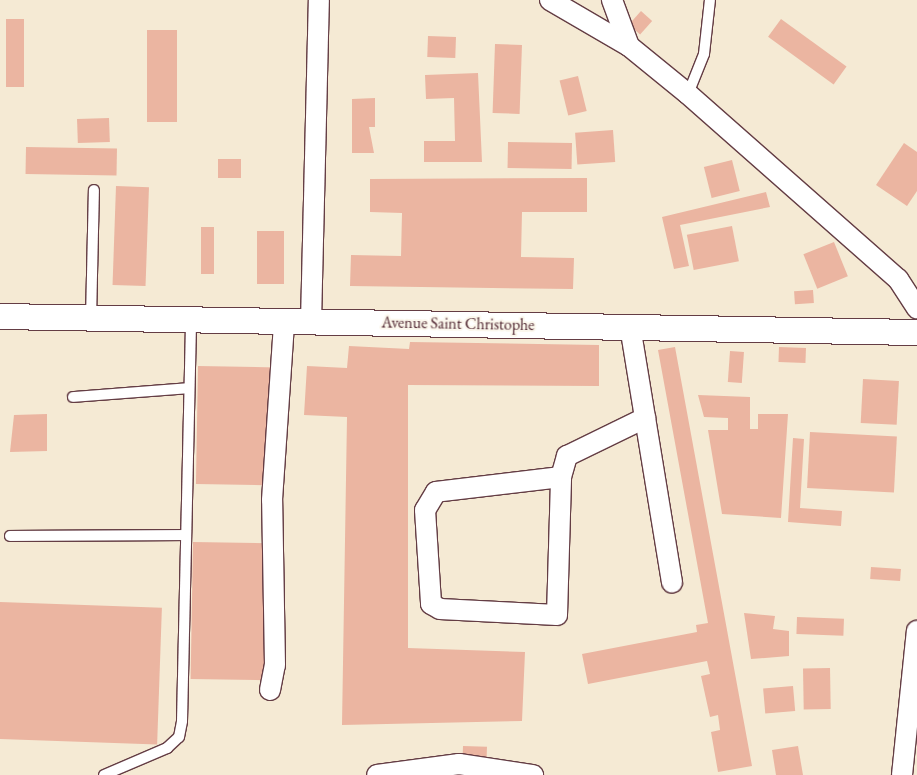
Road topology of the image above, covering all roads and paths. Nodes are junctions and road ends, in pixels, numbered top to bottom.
1 (319, 0) edge
2 (550, 0) edge
3 (612, 0) edge
4 (710, 0) edge
5 (629, 46) junction
6 (688, 94) junction
7 (94, 190) dead end
8 (0, 316) edge
9 (91, 318) junction
10 (917, 320) edge
11 (191, 321) junction
12 (284, 322) junction
13 (311, 322) junction
14 (630, 326) junction
15 (189, 388) junction
16 (73, 397) dead end
17 (645, 418) junction
18 (561, 477) junction
19 (186, 535) junction
20 (10, 536) dead end
21 (672, 583) dead end
22 (917, 631) edge
23 (270, 690) dead end
24 (104, 775) edge
25 (377, 775) edge
26 (533, 775) edge
27 (902, 775) edge

1 - 13 street
2 - 5 street
3 - 5 street
4 - 6 lane
5 - 6 street
6 - 10 street
7 - 9 lane
8 - 9 street, Avenue Saint Christophe
9 - 11 street, Avenue Saint Christophe
10 - 14 street, Avenue Saint Christophe
11 - 12 street, Avenue Saint Christophe
11 - 15 lane
12 - 13 street, Avenue Saint Christophe
12 - 23 street
13 - 14 street, Avenue Saint Christophe
14 - 17 street
15 - 16 lane
15 - 19 lane
17 - 18 street
17 - 21 street
18 - 18 street
19 - 20 lane
19 - 24 lane
22 - 27 street
25 - 26 street

